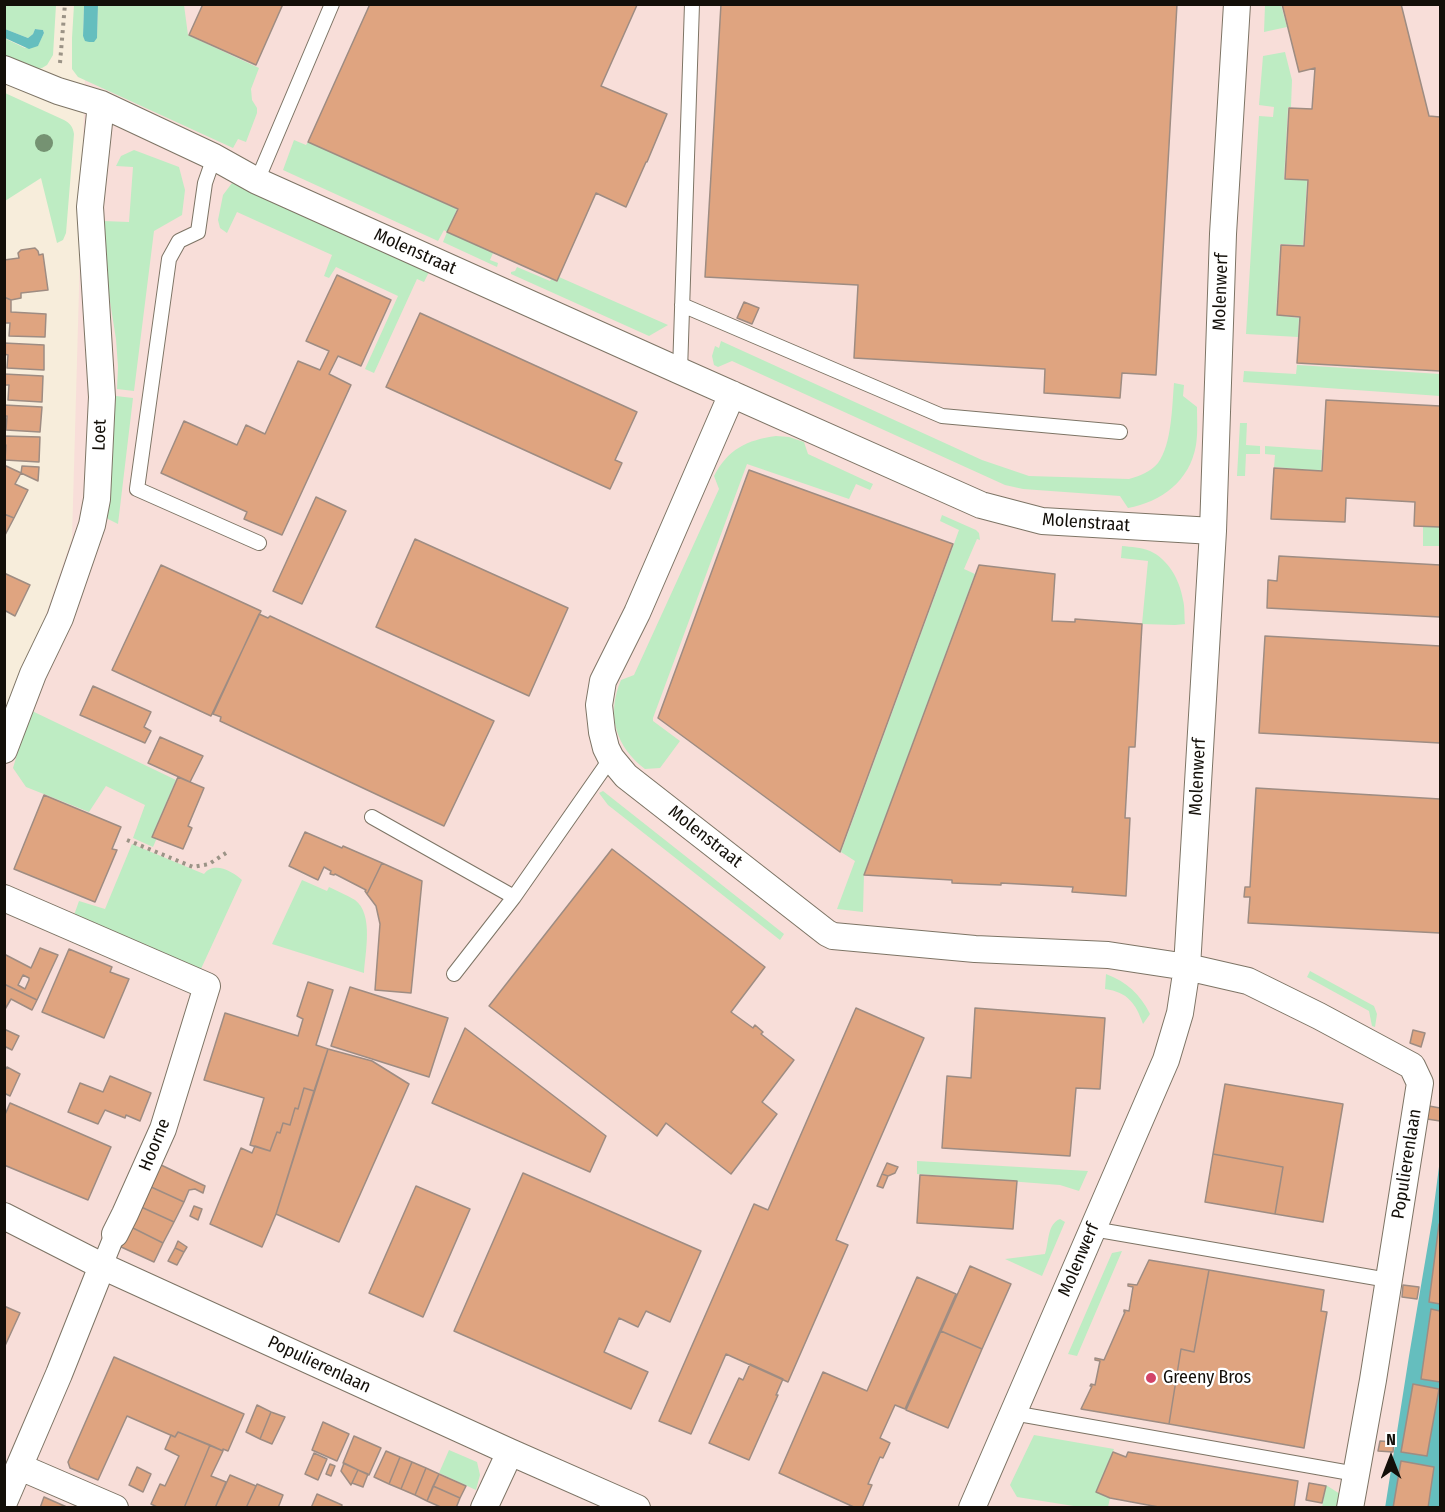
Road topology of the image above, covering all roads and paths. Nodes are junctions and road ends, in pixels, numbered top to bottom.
1 (65, 4) edge
2 (332, 4) edge
3 (692, 4) edge
4 (1237, 4) edge
5 (4, 69) edge
6 (58, 91) junction
7 (101, 104) junction
8 (214, 157) junction
9 (256, 181) junction
10 (681, 305) junction
11 (680, 371) junction
12 (732, 394) junction
13 (1120, 432) dead end
14 (1212, 531) junction
15 (258, 543) dead end
16 (4, 750) edge
17 (611, 758) junction
18 (372, 817) dead end
19 (127, 840) dead end
20 (226, 853) dead end
21 (514, 897) junction
22 (4, 898) edge
23 (1187, 967) junction
24 (453, 974) dead end
25 (4, 1216) edge
26 (1093, 1228) junction
27 (115, 1234) joint
28 (102, 1266) junction
29 (1388, 1280) junction
30 (1013, 1413) junction
31 (510, 1452) junction
32 (20, 1467) junction
33 (1356, 1474) junction
34 (4, 1502) edge
35 (116, 1508) edge
36 (484, 1508) edge
37 (637, 1508) edge
38 (972, 1508) edge
39 (1350, 1508) edge

1 - 6 path
2 - 9 lane
3 - 10 lane
4 - 14 street, Molenwerf
5 - 6 street, Molenstraat
6 - 7 street, Molenstraat
7 - 8 street, Molenstraat
7 - 16 street, Loet
8 - 9 street, Molenstraat
8 - 15 lane
9 - 11 street, Molenstraat
10 - 11 lane
10 - 13 lane
11 - 12 street, Molenstraat
12 - 14 street, Molenstraat
12 - 17 street, Molenstraat
14 - 23 street, Molenwerf
17 - 21 lane
17 - 23 street, Molenstraat
18 - 21 lane
19 - 20 path
21 - 24 lane
22 - 27 street, Hoorne
23 - 26 street, Molenwerf
23 - 29 street, Populierenlaan
25 - 28 street, Populierenlaan
26 - 29 lane
26 - 30 street, Molenwerf
27 - 28 street, Hoorne
28 - 31 street, Populierenlaan
28 - 32 street, Hoorne
29 - 33 street, Populierenlaan
30 - 33 lane
30 - 38 street, Molenwerf
31 - 36 street
31 - 37 street, Populierenlaan
32 - 34 street, Hoorne
32 - 35 street
33 - 39 street, Populierenlaan

